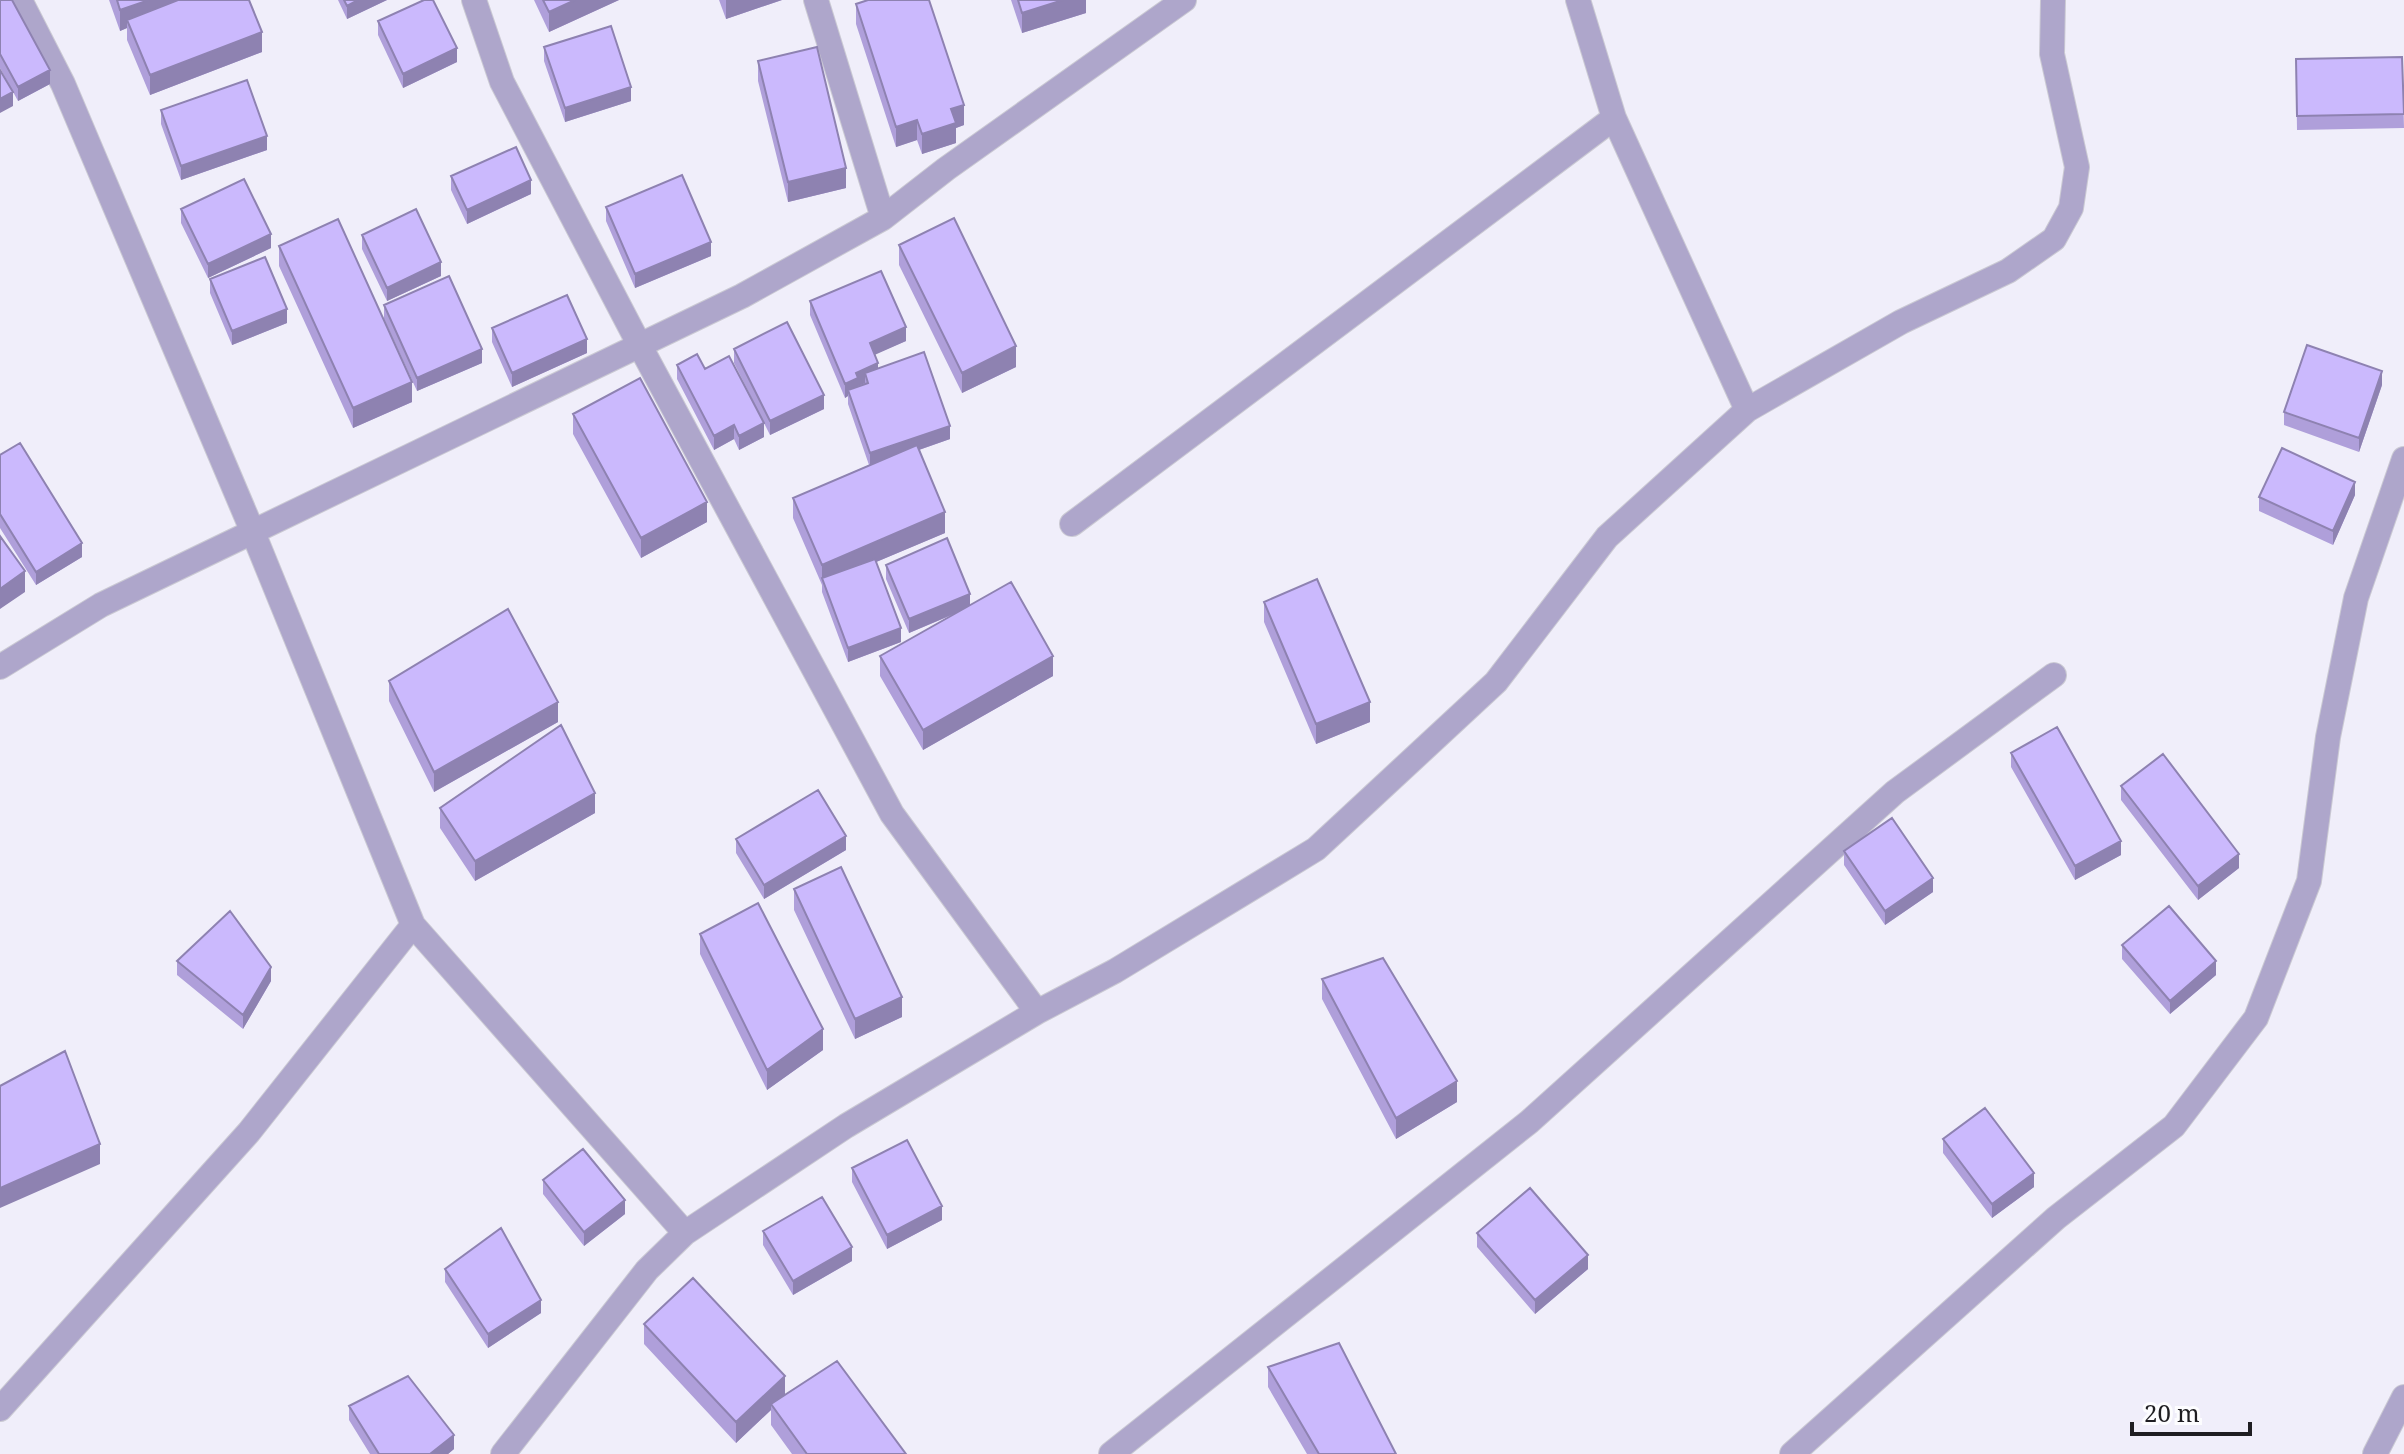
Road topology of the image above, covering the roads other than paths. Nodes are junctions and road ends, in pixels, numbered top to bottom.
1 (20, 0) edge
2 (474, 0) edge
3 (816, 0) edge
4 (1184, 0) edge
5 (1578, 0) edge
6 (2053, 0) edge
7 (1614, 118) junction
8 (883, 218) junction
9 (640, 346) junction
10 (1747, 410) junction
11 (2404, 459) edge
12 (1072, 524) dead end
13 (252, 530) junction
14 (0, 667) edge
15 (2054, 675) dead end
16 (413, 925) junction
17 (1037, 1012) junction
18 (685, 1233) junction
19 (2404, 1397) edge
20 (0, 1409) edge
21 (503, 1454) edge
22 (1111, 1454) edge
23 (1792, 1454) edge
24 (2375, 1454) edge

1 - 13 street
2 - 9 street
3 - 8 street
4 - 8 street
5 - 7 street
6 - 10 street
7 - 10 street
7 - 12 street
8 - 9 street
9 - 13 street
9 - 17 street
10 - 17 street
11 - 23 street
13 - 14 street
13 - 16 street
15 - 22 street
16 - 18 street
16 - 20 street
17 - 18 street
18 - 21 street
19 - 24 street

